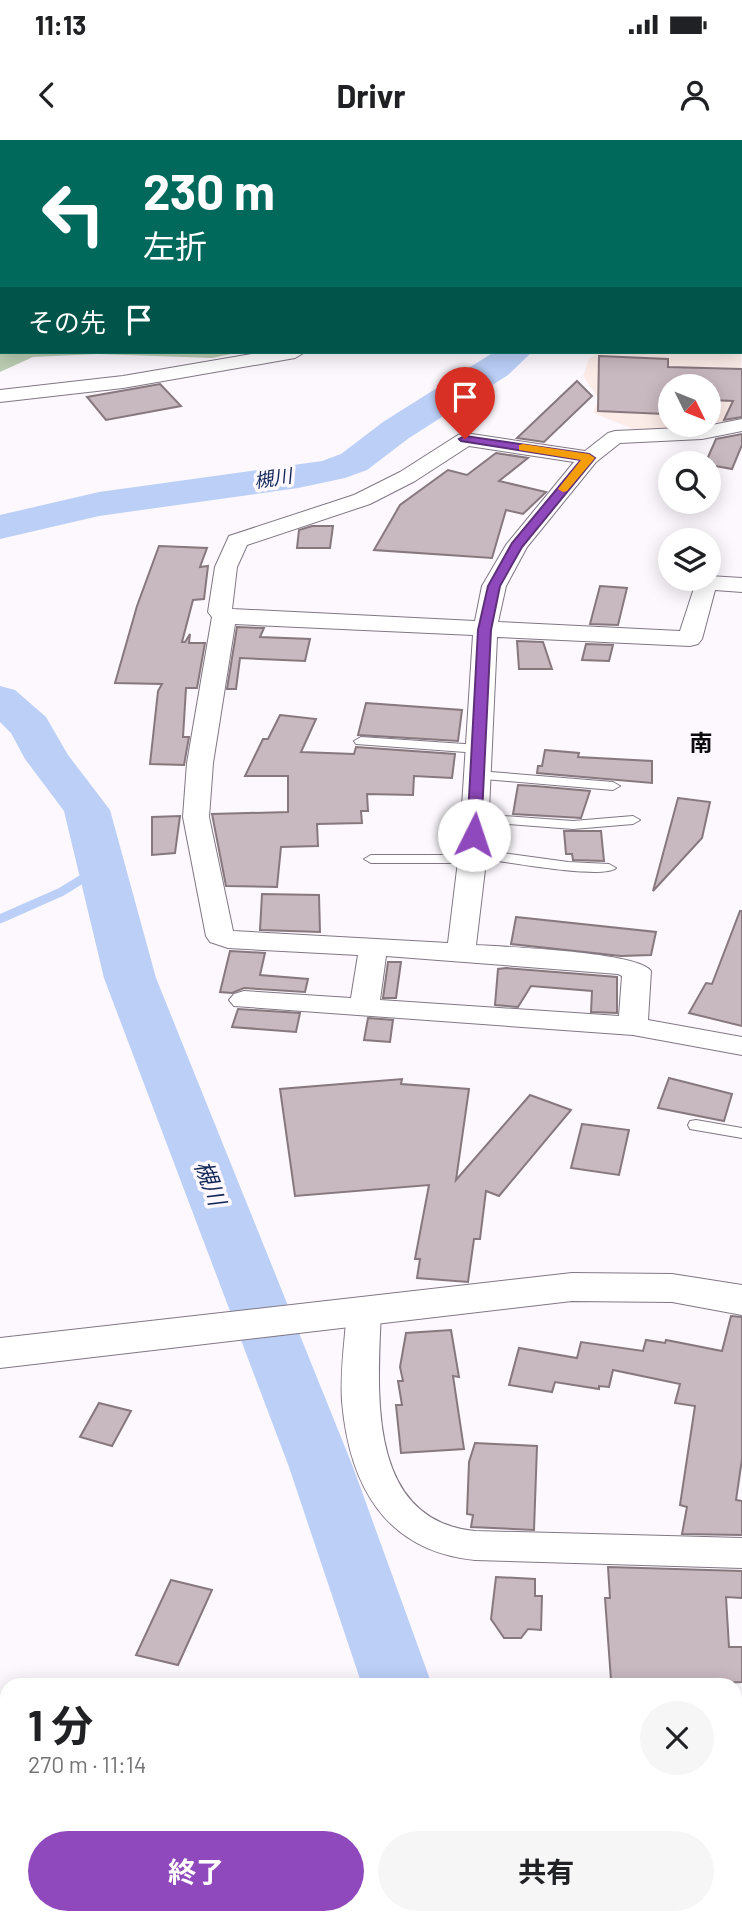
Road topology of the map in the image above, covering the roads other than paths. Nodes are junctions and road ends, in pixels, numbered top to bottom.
1 (284, 354) edge
2 (0, 396) edge
3 (742, 425) edge
4 (589, 458) junction
5 (742, 585) edge
6 (224, 616) junction
7 (485, 630) junction
8 (361, 741) dead end
9 (478, 762) junction
10 (613, 786) dead end
11 (475, 818) junction
12 (633, 820) dead end
13 (472, 856) junction
14 (371, 859) dead end
15 (609, 868) dead end
16 (373, 948) junction
17 (461, 952) junction
18 (244, 1000) dead end
19 (364, 1007) junction
20 (633, 1026) junction
21 (742, 1046) edge
22 (696, 1125) dead end
23 (742, 1133) edge
24 (742, 1300) edge
25 (348, 1311) junction
26 (0, 1353) edge
27 (742, 1553) edge

1 - 2 street
3 - 4 street
4 - 6 street
4 - 7 street
5 - 7 street
6 - 7 street
6 - 16 street
7 - 9 street
8 - 9 lane
9 - 10 lane
9 - 11 street
11 - 12 lane
11 - 13 street
13 - 14 lane
13 - 15 lane
13 - 17 street
16 - 17 street
16 - 19 street
17 - 20 street
18 - 19 street
19 - 20 street
20 - 21 street
22 - 23 lane
24 - 25 street
25 - 26 street
25 - 27 street

